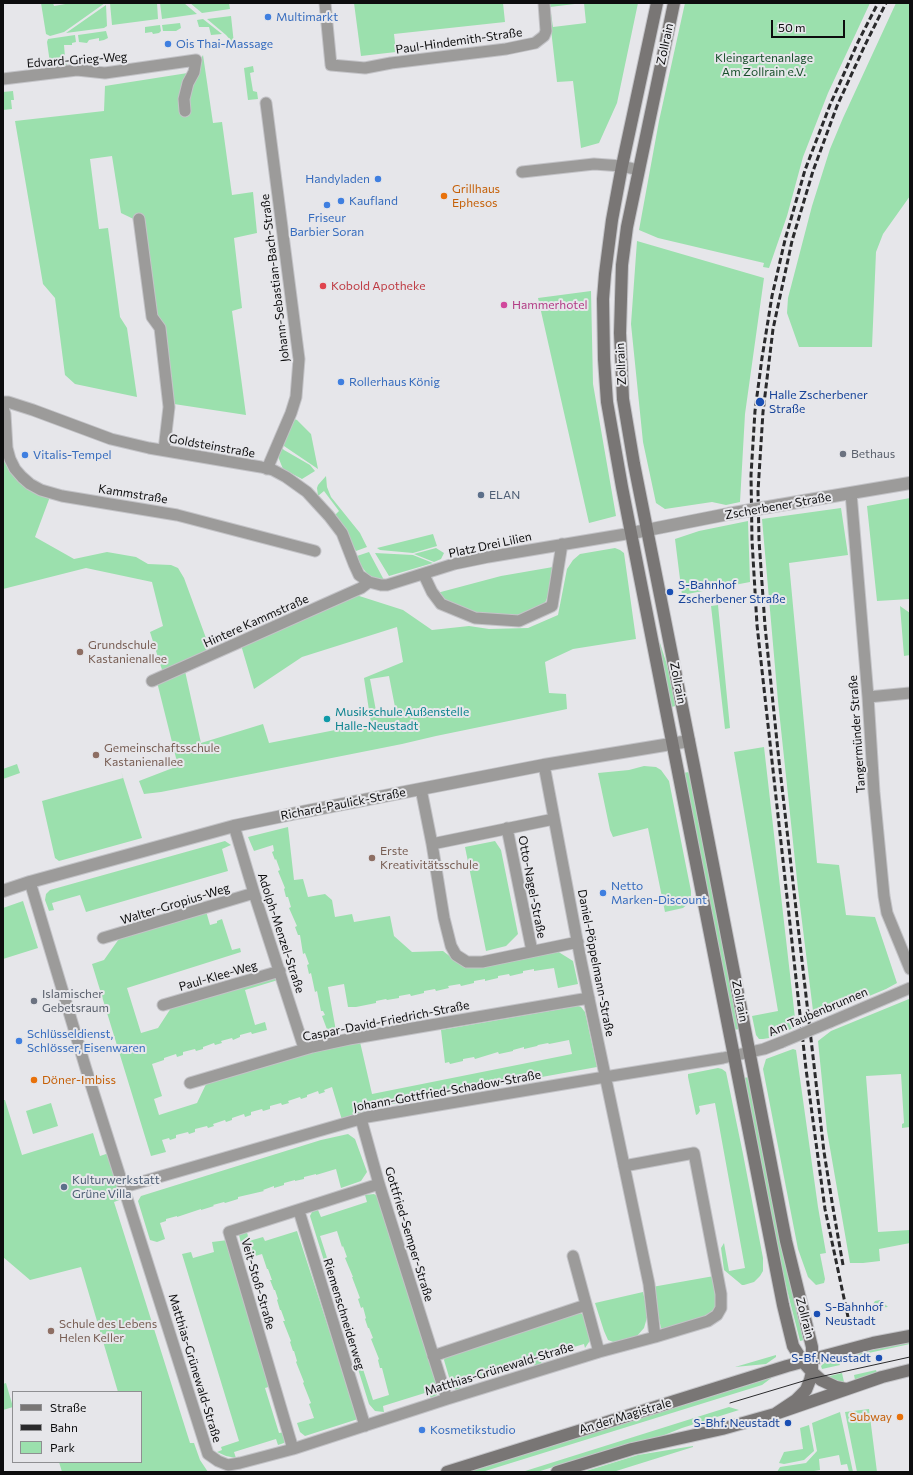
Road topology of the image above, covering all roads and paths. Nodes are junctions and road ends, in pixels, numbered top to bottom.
1 (324, 3) edge
2 (544, 3) edge
3 (657, 3) edge
4 (674, 3) edge
5 (3, 79) edge
6 (266, 103) dead end
7 (185, 111) dead end
8 (622, 166) junction
9 (638, 170) junction
10 (522, 172) dead end
11 (139, 219) dead end
12 (3, 402) edge
13 (3, 408) edge
14 (164, 450) junction
15 (267, 469) junction
16 (910, 483) edge
17 (851, 493) junction
18 (647, 530) junction
19 (632, 533) junction
20 (562, 544) junction
21 (315, 551) dead end
22 (424, 575) junction
23 (369, 582) junction
24 (152, 682) dead end
25 (910, 694) edge
26 (868, 697) junction
27 (689, 741) junction
28 (672, 744) junction
29 (544, 765) junction
30 (421, 789) junction
31 (554, 819) junction
32 (234, 826) junction
33 (507, 828) junction
34 (432, 844) junction
35 (30, 882) junction
36 (3, 891) edge
37 (254, 893) junction
38 (103, 938) dead end
39 (578, 942) junction
40 (532, 951) junction
41 (910, 969) edge
42 (280, 971) junction
43 (910, 988) edge
44 (589, 998) junction
45 (162, 1006) dead end
46 (304, 1048) junction
47 (750, 1052) junction
48 (734, 1056) junction
49 (605, 1077) junction
50 (190, 1083) dead end
51 (361, 1119) junction
52 (624, 1166) junction
53 (380, 1184) junction
54 (124, 1187) junction
55 (299, 1211) junction
56 (573, 1256) dead end
57 (586, 1305) junction
58 (910, 1336) edge
59 (655, 1337) junction
60 (793, 1346) junction
61 (599, 1352) junction
62 (433, 1356) junction
63 (808, 1361) junction
64 (787, 1366) junction
65 (910, 1370) edge
66 (812, 1372) junction
67 (846, 1389) junction
68 (447, 1399) junction
69 (775, 1414) junction
70 (365, 1426) junction
71 (293, 1449) junction
72 (448, 1472) edge
73 (557, 1472) edge

1 - 2 street, Paul-Hindemith-Straße
3 - 8 main road, Zollrain
4 - 9 main road, Zollrain
5 - 7 street, Edvard-Grieg-Weg
6 - 15 street, Johann-Sebastian-Bach-Straße
8 - 9 street
8 - 10 street
8 - 19 main road, Zollrain
9 - 18 main road, Zollrain
11 - 14 street
12 - 14 street, Goldsteinstraße
13 - 21 street, Kammstraße
14 - 15 street, Goldsteinstraße
15 - 23 street, Goldsteinstraße
16 - 17 street, Zscherbener Straße
17 - 18 street, Zscherbener Straße, bridge
17 - 26 street, Tangermünder Straße
18 - 19 street, Zscherbener Straße
18 - 27 main road, Zollrain
19 - 20 street, Platz Drei Lilien
19 - 28 main road, Zollrain
20 - 22 street, Platz Drei Lilien
20 - 22 street
22 - 23 street, Platz Drei Lilien
23 - 24 street, Hintere Kammstraße
25 - 26 street
26 - 41 street, Tangermünder Straße
27 - 28 street, Richard-Paulick-Straße
27 - 47 main road, Zollrain
28 - 29 street, Richard-Paulick-Straße
28 - 48 main road, Zollrain
29 - 30 street, Richard-Paulick-Straße
29 - 31 street, Daniel-Pöppelmann-Straße
30 - 32 street, Richard-Paulick-Straße
30 - 34 street
31 - 33 street
31 - 39 street, Daniel-Pöppelmann-Straße
32 - 35 street, Richard-Paulick-Straße
32 - 37 street, Adolph-Menzel-Straße
33 - 34 street
33 - 40 street, Otto-Nagel-Straße
34 - 40 street
35 - 36 street, Richard-Paulick-Straße
35 - 54 street, Matthias-Grünewald-Straße
37 - 38 street, Walter-Gropius-Weg
37 - 42 street, Adolph-Menzel-Straße
39 - 40 street
39 - 44 street, Daniel-Pöppelmann-Straße
42 - 45 street, Paul-Klee-Weg
42 - 46 street, Adolph-Menzel-Straße
43 - 47 street, Am Taubenbrunnen, bridge
44 - 46 street, Caspar-David-Friedrich-Straße
44 - 49 street, Daniel-Pöppelmann-Straße
46 - 50 street, Caspar-David-Friedrich-Straße
47 - 48 street, Am Taubenbrunnen
47 - 63 main road, Zollrain
48 - 49 street, Johann-Gottfried-Schadow-Straße
48 - 60 main road, Zollrain
49 - 51 street, Johann-Gottfried-Schadow-Straße
49 - 52 street, Daniel-Pöppelmann-Straße
51 - 53 street, Gottfried-Semper-Straße
51 - 54 street, Johann-Gottfried-Schadow-Straße
52 - 59 street, Daniel-Pöppelmann-Straße
52 - 59 street, Matthias-Grünewald-Straße
53 - 55 street, Veit-Stoß-Straße
53 - 62 street, Gottfried-Semper-Straße
54 - 71 street, Matthias-Grünewald-Straße
55 - 70 street, Riemenschneiderweg
55 - 71 street, Veit-Stoß-Straße
56 - 57 street
57 - 61 street
57 - 62 street
58 - 63 main road, An der Magistrale
59 - 61 street, Matthias-Grünewald-Straße
60 - 63 main road, Zollrain
60 - 64 main road, Zollrain
61 - 68 street, Matthias-Grünewald-Straße
62 - 68 street, Gottfried-Semper-Straße
63 - 64 main road, An der Magistrale
63 - 66 main road
64 - 72 main road, An der Magistrale
65 - 67 main road
66 - 67 main road
66 - 69 main road
67 - 69 main road
68 - 70 street, Matthias-Grünewald-Straße
69 - 73 main road
70 - 71 street, Matthias-Grünewald-Straße

